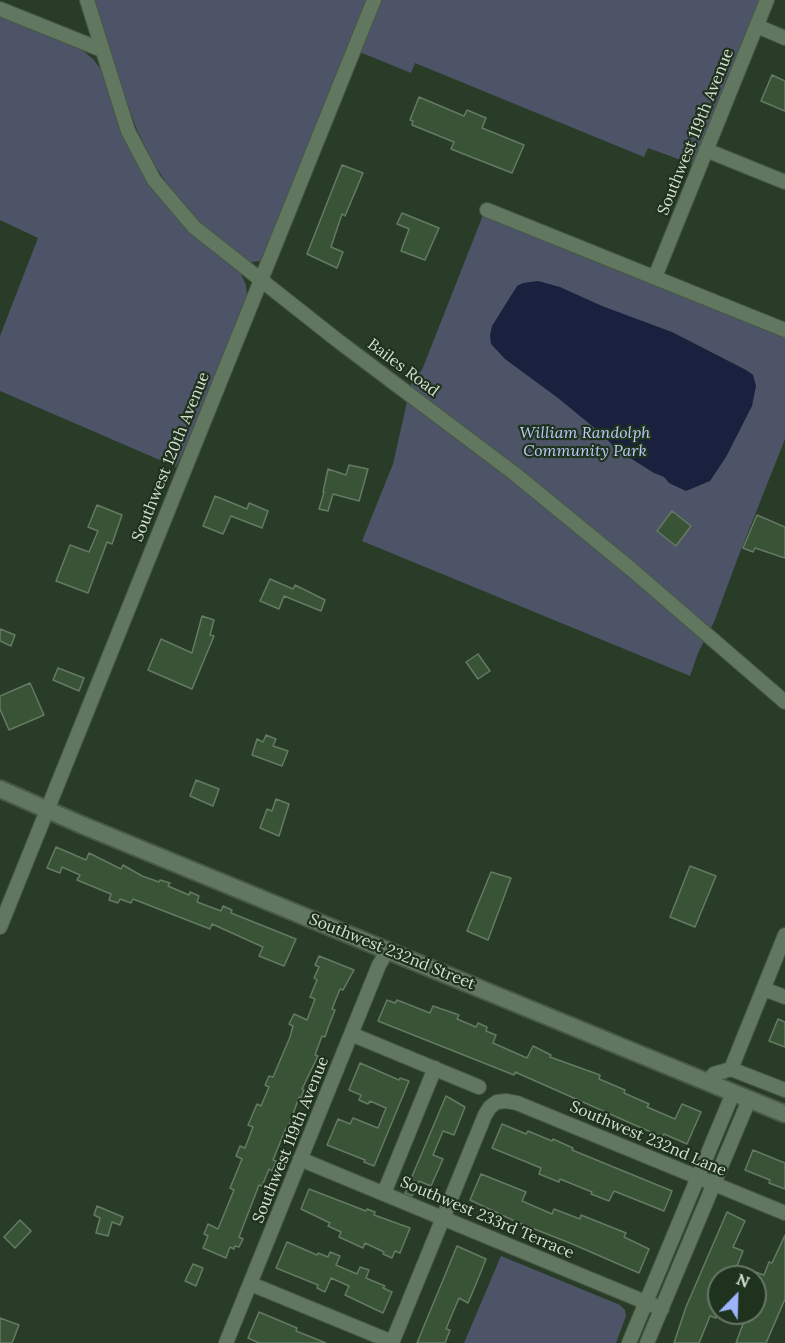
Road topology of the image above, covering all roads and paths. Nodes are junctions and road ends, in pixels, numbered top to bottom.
1 (87, 0) edge
2 (374, 0) edge
3 (767, 0) edge
4 (0, 9) edge
5 (757, 26) junction
6 (785, 38) edge
7 (102, 50) junction
8 (706, 150) junction
9 (785, 182) edge
10 (487, 210) dead end
11 (655, 278) junction
12 (261, 281) junction
13 (785, 330) edge
14 (785, 702) edge
15 (0, 789) edge
16 (47, 809) junction
17 (0, 927) edge
18 (785, 936) edge
19 (388, 950) junction
20 (764, 989) junction
21 (785, 997) edge
22 (351, 1034) junction
23 (435, 1068) junction
24 (731, 1069) junction
25 (708, 1082) junction
26 (479, 1087) dead end
27 (785, 1090) edge
28 (733, 1093) junction
29 (749, 1100) junction
30 (785, 1114) edge
31 (300, 1159) junction
32 (697, 1178) junction
33 (713, 1184) junction
34 (384, 1193) junction
35 (785, 1213) edge
36 (443, 1218) junction
37 (251, 1284) junction
38 (646, 1302) junction
39 (662, 1309) junction
40 (392, 1342) edge
41 (226, 1343) edge
42 (629, 1343) edge
43 (647, 1343) edge

1 - 7 street, Bailes Road
2 - 12 street, Southwest 120th Avenue
3 - 5 street, Southwest 119th Avenue
4 - 7 street
5 - 6 street
5 - 8 street, Southwest 119th Avenue
7 - 12 street, Bailes Road
8 - 9 street
8 - 11 street, Southwest 119th Avenue
10 - 11 street
11 - 13 street
12 - 14 street, Bailes Road
12 - 16 street, Southwest 120th Avenue
15 - 16 street, Southwest 232nd Street
16 - 17 street, Southwest 120th Avenue
16 - 19 street, Southwest 232nd Street
18 - 20 street
19 - 22 street, Southwest 119th Avenue
19 - 25 street, Southwest 232nd Street
20 - 21 street
20 - 24 street
22 - 23 street
22 - 31 street, Southwest 119th Avenue
23 - 26 street
23 - 34 street
24 - 25 street
24 - 27 street
25 - 28 street, Southwest 232nd Street
28 - 29 street, Southwest 232nd Street
28 - 32 street
29 - 30 street, Southwest 232nd Street
29 - 33 street
31 - 34 street, Southwest 233rd Terrace
31 - 37 street, Southwest 119th Avenue
32 - 33 street, Southwest 232nd Lane
32 - 36 street, Southwest 232nd Lane
32 - 38 street
33 - 35 street, Southwest 232nd Lane
33 - 39 street
34 - 36 street, Southwest 233rd Terrace
36 - 38 street, Southwest 233rd Terrace
36 - 40 street
37 - 40 street
37 - 41 street, Southwest 119th Avenue
38 - 39 street, Southwest 233rd Terrace
38 - 42 street
39 - 43 street

